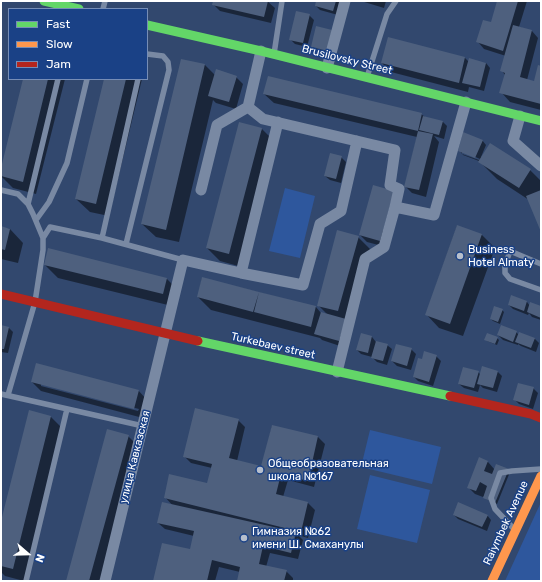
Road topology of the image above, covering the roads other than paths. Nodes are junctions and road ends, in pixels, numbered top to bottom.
1 (44, 1) edge
2 (282, 1) edge
3 (345, 1) edge
4 (396, 1) edge
5 (75, 8) edge
6 (148, 25) edge
7 (261, 51) junction
8 (148, 54) edge
9 (274, 55) junction
10 (327, 68) junction
11 (367, 78) junction
12 (58, 80) edge
13 (87, 80) edge
14 (138, 80) edge
15 (466, 102) junction
16 (248, 107) junction
17 (520, 116) junction
18 (541, 121) edge
19 (278, 122) junction
20 (357, 141) junction
21 (541, 166) edge
22 (1, 190) edge
23 (201, 190) dead end
24 (28, 204) junction
25 (395, 207) junction
26 (36, 220) junction
27 (43, 238) junction
28 (102, 238) junction
29 (126, 244) junction
30 (183, 260) junction
31 (541, 264) edge
32 (241, 272) junction
33 (541, 290) edge
34 (1, 294) edge
35 (35, 302) junction
36 (166, 334) junction
37 (337, 372) junction
38 (1, 394) edge
39 (8, 395) junction
40 (67, 409) junction
41 (541, 418) edge
42 (143, 426) junction
43 (541, 469) edge
44 (541, 476) edge
45 (516, 530) junction
46 (26, 581) edge
47 (105, 581) edge
48 (492, 581) edge

1 - 5 street
2 - 9 lane
3 - 10 street
4 - 11 lane
6 - 7 street, Brusilovsky Street
7 - 9 street, Brusilovsky Street
7 - 16 street
8 - 29 lane
9 - 10 street, Brusilovsky Street
10 - 11 street, Brusilovsky Street
11 - 15 street, Brusilovsky Street
12 - 24 lane
13 - 26 lane
14 - 28 lane
15 - 17 street, Brusilovsky Street
15 - 25 street
16 - 19 street
16 - 23 street
17 - 18 street, Brusilovsky Street
17 - 21 street
19 - 20 street
19 - 32 street
20 - 25 street
20 - 32 street
22 - 24 lane
24 - 26 lane
25 - 37 street
26 - 27 lane
27 - 28 lane
27 - 35 lane
28 - 29 lane
29 - 30 lane
30 - 32 street
30 - 36 street, улица Кавказская
31 - 33 lane
34 - 35 street, Turkebaev street
35 - 36 street, Turkebaev street
35 - 39 lane
36 - 37 street, Turkebaev street
36 - 42 street, улица Кавказская
37 - 41 street, Turkebaev street
38 - 39 lane
39 - 40 lane
40 - 42 lane
40 - 46 lane
42 - 47 street, улица Кавказская
43 - 45 lane
44 - 45 street, Raiymbek Avenue
45 - 48 street, Raiymbek Avenue

